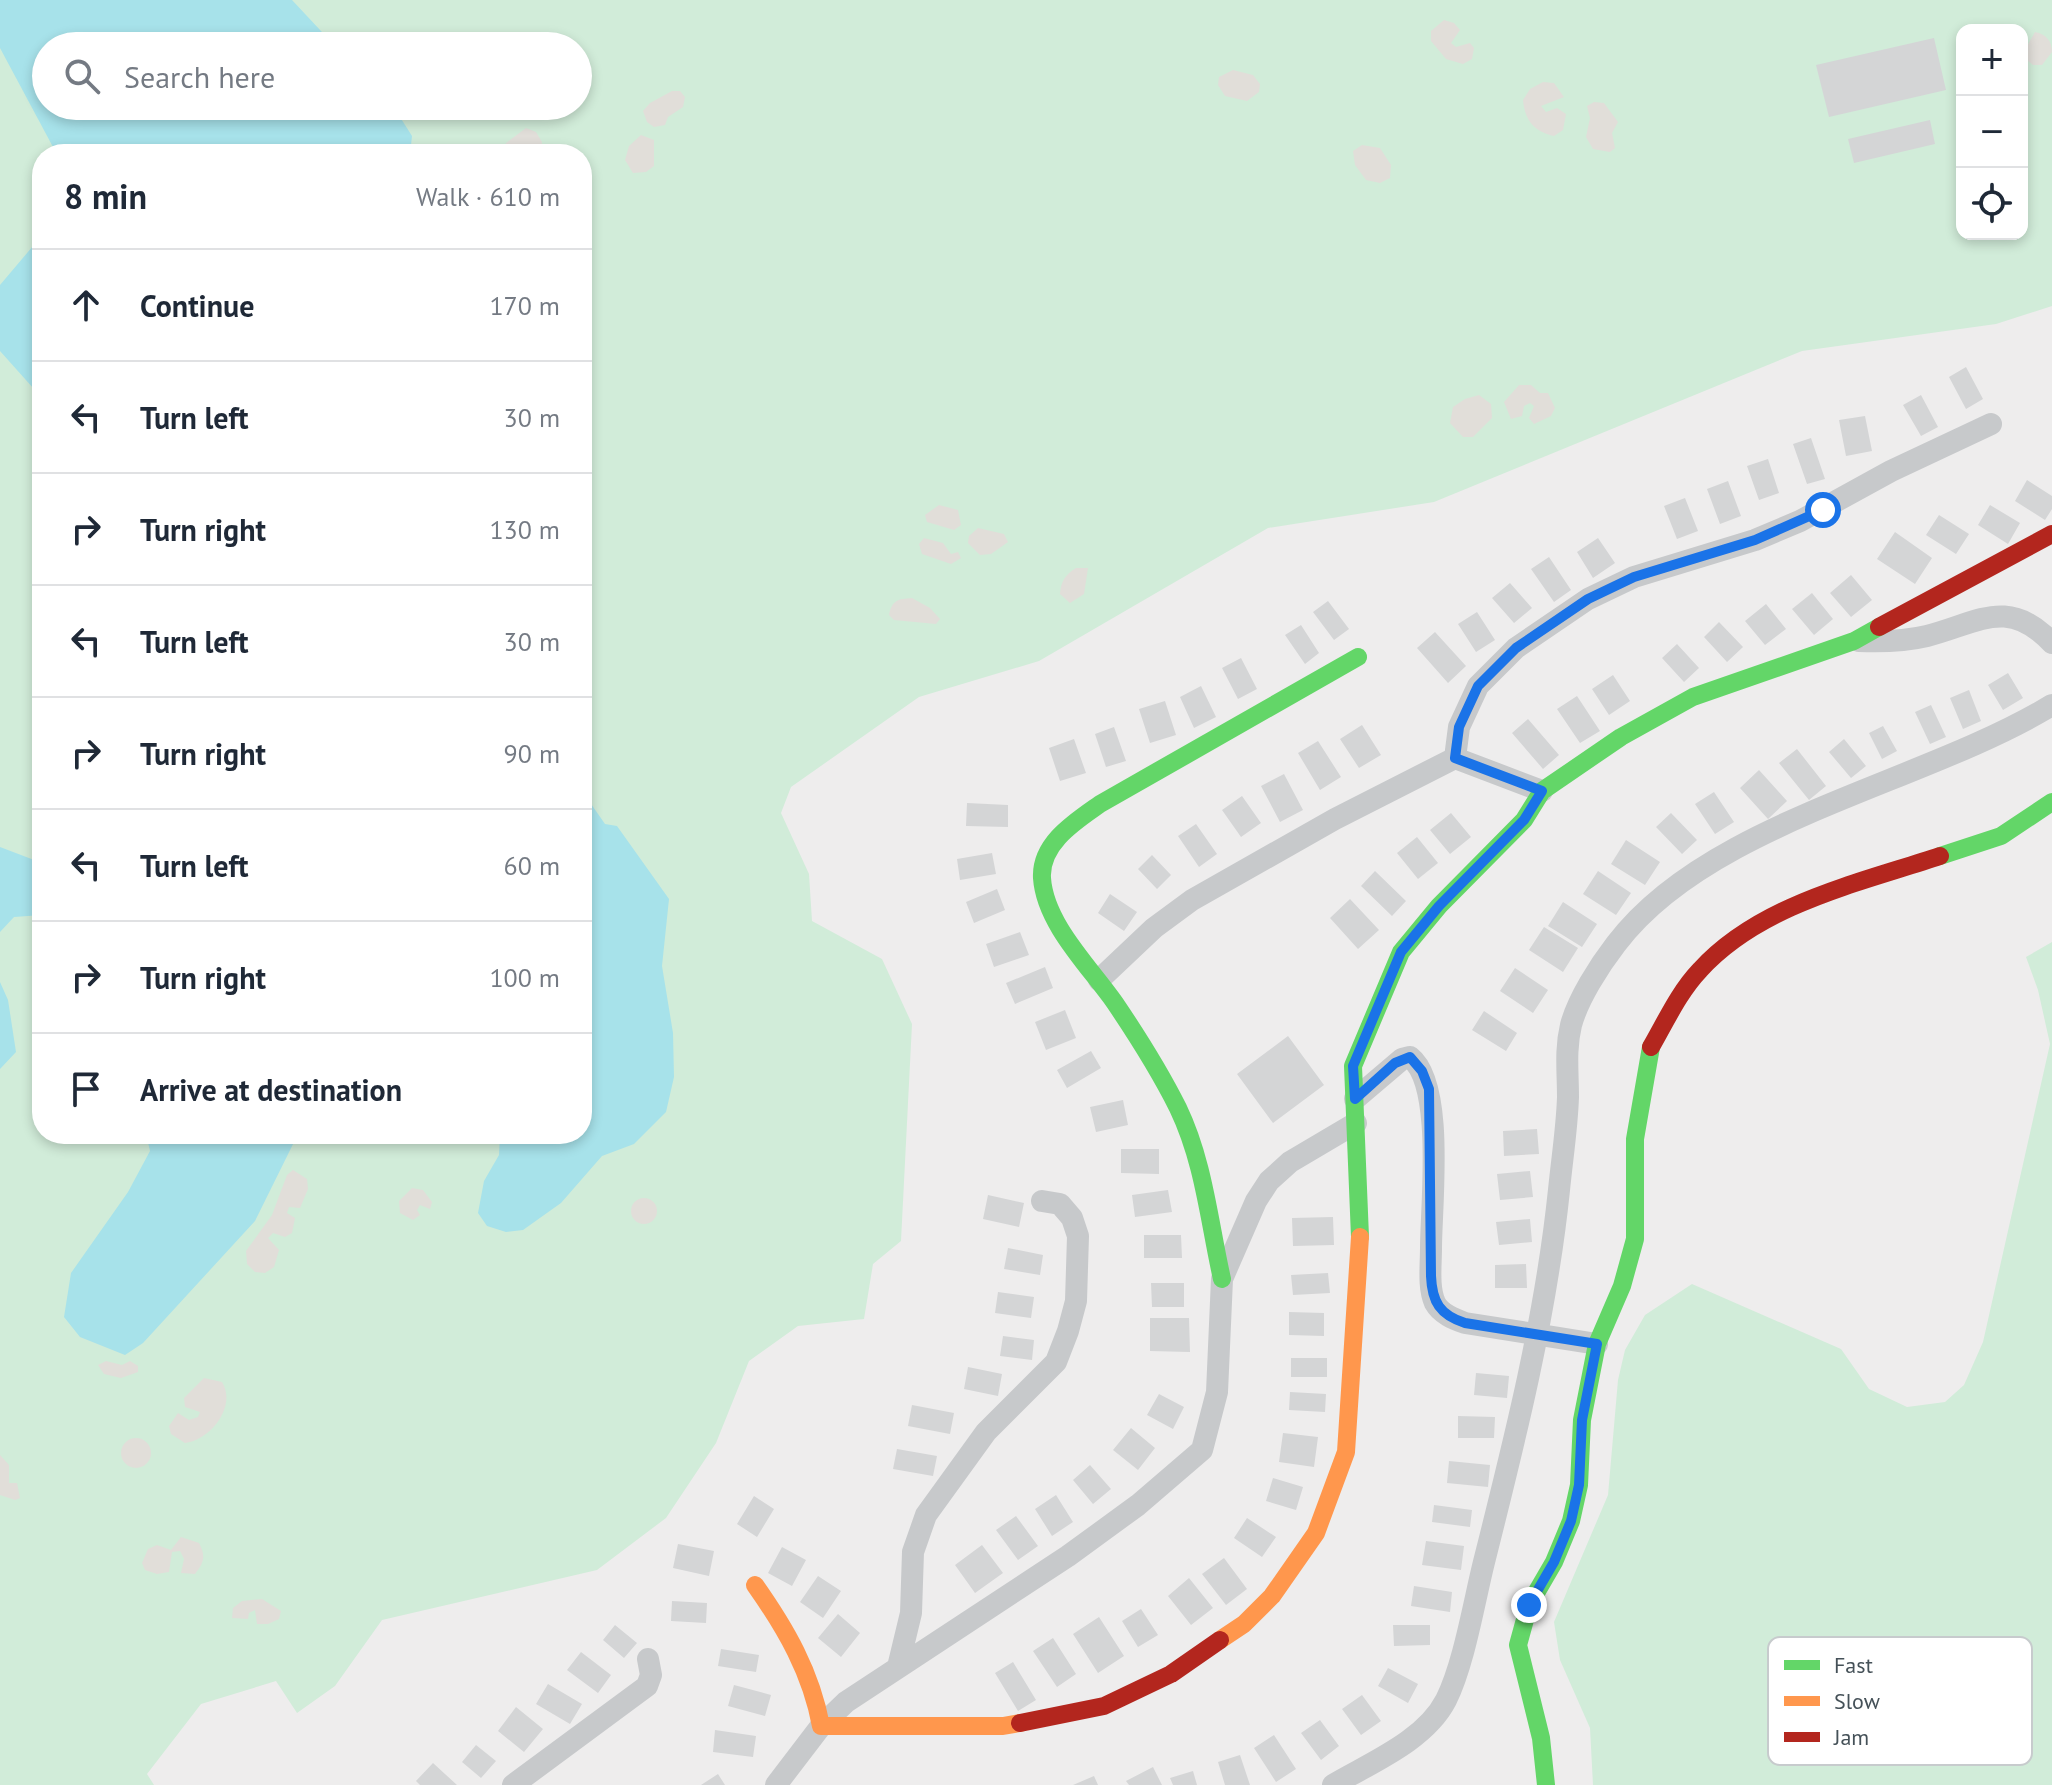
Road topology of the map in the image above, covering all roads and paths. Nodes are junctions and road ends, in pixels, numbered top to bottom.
1 (1991, 424) dead end
2 (2052, 534) edge
3 (1854, 641) junction
4 (2052, 643) edge
5 (1358, 657) dead end
6 (2052, 705) edge
7 (1455, 758) junction
8 (1542, 791) junction
9 (2052, 802) edge
10 (1099, 980) junction
11 (1355, 1099) junction
12 (1356, 1123) junction
13 (1042, 1201) dead end
14 (1222, 1279) junction
15 (1538, 1334) junction
16 (1597, 1344) junction
17 (755, 1585) dead end
18 (648, 1659) dead end
19 (898, 1667) junction
20 (821, 1726) junction
21 (513, 1785) edge
22 (776, 1785) edge
23 (1333, 1785) edge
24 (1546, 1785) edge

1 - 7 street
2 - 3 street
3 - 4 street
3 - 8 street
5 - 10 street
6 - 15 street
7 - 8 street
7 - 10 street
8 - 11 street
9 - 16 street
10 - 14 street
11 - 12 street
11 - 15 street
12 - 14 street
12 - 20 street
13 - 19 street
14 - 19 street
15 - 16 street
15 - 23 street
16 - 24 street
17 - 20 street
18 - 21 street
19 - 20 street
20 - 22 street

